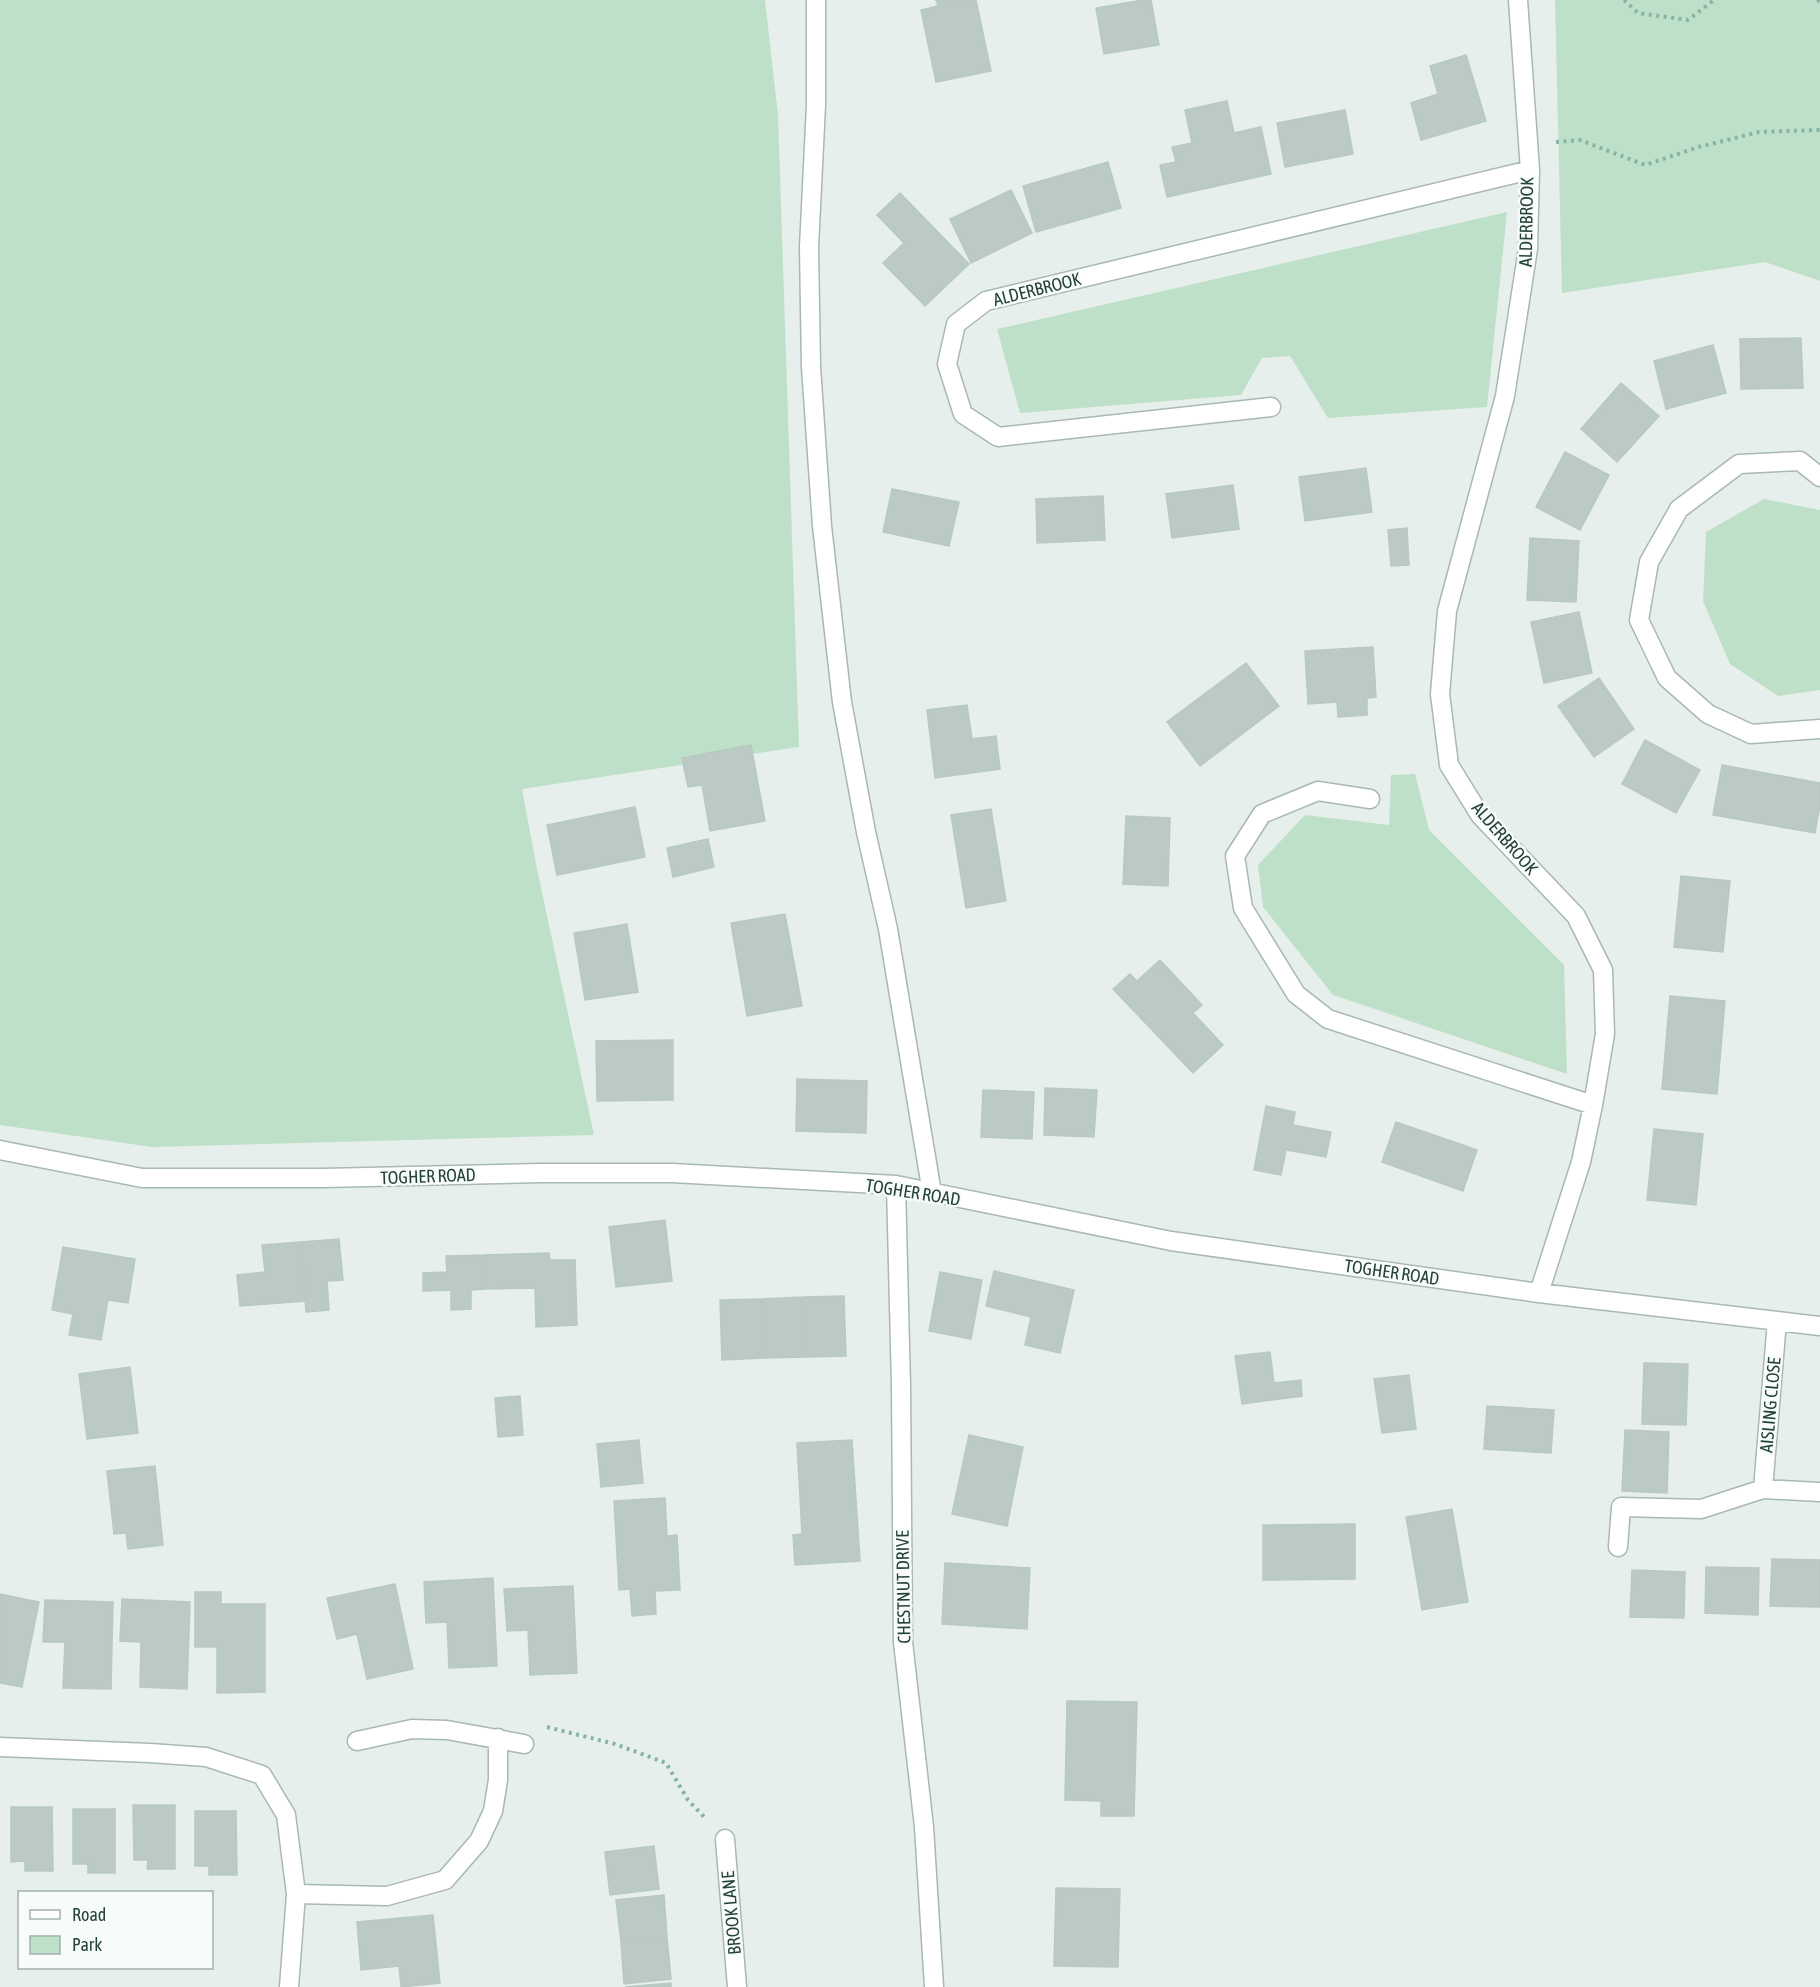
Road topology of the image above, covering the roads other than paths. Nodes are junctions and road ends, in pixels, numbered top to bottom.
1 (816, 0) edge
2 (1518, 0) edge
3 (1530, 170) junction
4 (1270, 408) dead end
5 (1820, 477) edge
6 (1820, 729) edge
7 (1370, 799) dead end
8 (1593, 1105) junction
9 (0, 1150) edge
10 (896, 1185) junction
11 (932, 1193) junction
12 (1539, 1293) junction
13 (1777, 1322) junction
14 (1820, 1326) edge
15 (1763, 1489) junction
16 (1820, 1492) edge
17 (1618, 1547) dead end
18 (498, 1738) junction
19 (357, 1741) dead end
20 (524, 1744) road end
21 (0, 1747) edge
22 (725, 1839) road end
23 (296, 1894) junction
24 (289, 1987) edge
25 (737, 1987) edge
26 (934, 1987) edge

1 - 11 street
2 - 3 street
3 - 4 street, ALDERBROOK
3 - 8 street, ALDERBROOK
5 - 6 street
7 - 8 street
8 - 12 street, ALDERBROOK
9 - 10 street, TOGHER ROAD
10 - 11 street, TOGHER ROAD
10 - 26 street, CHESTNUT DRIVE
11 - 12 street, TOGHER ROAD
12 - 13 street, TOGHER ROAD
13 - 14 street, TOGHER ROAD
13 - 15 street, AISLING CLOSE
15 - 16 street
15 - 17 street
18 - 19 street
18 - 20 street
18 - 23 street
21 - 23 street
22 - 25 street, BROOK LANE
23 - 24 street

